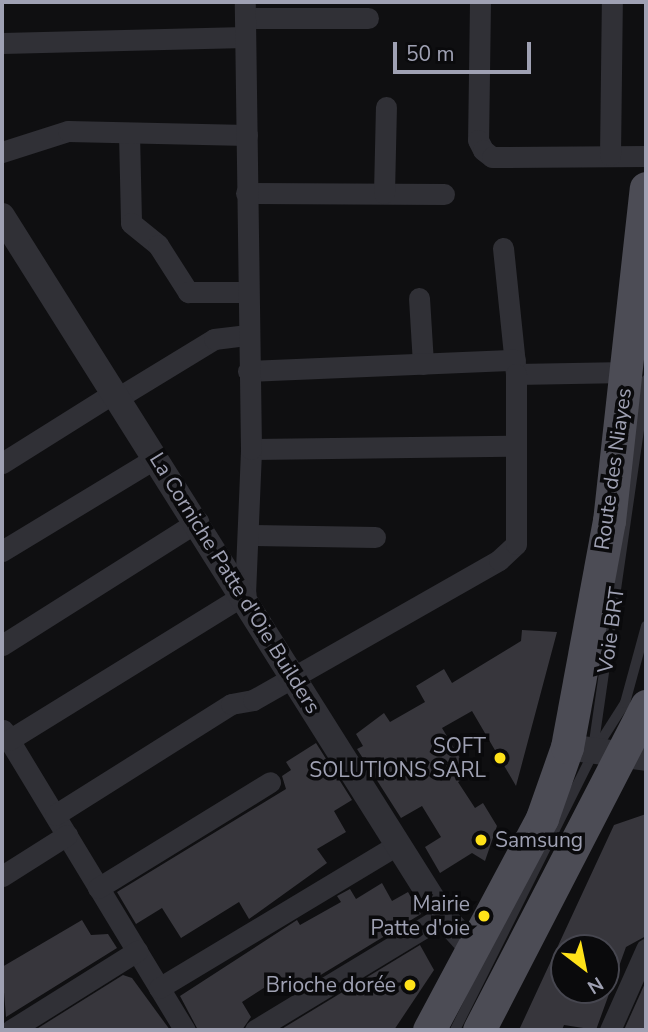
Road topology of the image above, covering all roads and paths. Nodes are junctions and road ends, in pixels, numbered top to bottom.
1 (480, 2) edge
2 (612, 2) edge
3 (368, 18) dead end
4 (245, 19) edge
5 (2, 43) edge
6 (386, 107) dead end
7 (129, 133) junction
8 (247, 135) junction
9 (2, 152) edge
10 (610, 155) junction
11 (646, 156) edge
12 (646, 188) edge
13 (246, 193) junction
14 (384, 193) junction
15 (444, 194) dead end
16 (4, 225) edge
17 (503, 248) dead end
18 (245, 292) junction
19 (419, 298) dead end
20 (246, 334) junction
21 (423, 364) junction
22 (516, 367) junction
23 (248, 371) junction
24 (636, 376) edge
25 (117, 394) junction
26 (514, 446) junction
27 (251, 449) junction
28 (157, 457) junction
29 (2, 463) edge
30 (198, 521) junction
31 (250, 535) junction
32 (375, 537) dead end
33 (2, 551) edge
34 (245, 594) junction
35 (646, 626) edge
36 (2, 645) edge
37 (294, 675) junction
38 (646, 706) edge
39 (6, 734) edge
40 (619, 755) edge
41 (270, 782) dead end
42 (55, 815) junction
43 (67, 835) junction
44 (397, 845) junction
45 (2, 876) edge
46 (98, 887) junction
47 (443, 916) junction
48 (471, 947) junction
49 (646, 949) edge
50 (136, 951) junction
51 (159, 988) junction
52 (10, 1030) edge
53 (185, 1030) edge
54 (255, 1030) edge
55 (429, 1030) edge
56 (455, 1030) edge
57 (480, 1030) edge
58 (610, 1030) edge

1 - 10 street
2 - 10 street
3 - 4 street
4 - 5 street
4 - 8 street
6 - 14 street
7 - 8 street
7 - 9 street
7 - 18 street
8 - 13 street
10 - 11 street
12 - 24 main road, Route des Niayes
13 - 14 street
13 - 18 street
14 - 15 street
16 - 25 street, La Corniche Patte d'Oie Builders
17 - 22 street
18 - 20 street
19 - 21 street
20 - 23 street
20 - 25 street
21 - 22 street
21 - 23 street
22 - 24 street
22 - 26 street
23 - 27 street
24 - 40 main road, Route des Niayes
25 - 28 street, La Corniche Patte d'Oie Builders
25 - 29 street
26 - 27 street
26 - 37 street
27 - 31 street
28 - 30 street, La Corniche Patte d'Oie Builders
28 - 33 street
30 - 34 street, La Corniche Patte d'Oie Builders
30 - 36 street
31 - 32 street
31 - 34 street
34 - 37 street, La Corniche Patte d'Oie Builders
34 - 39 street
35 - 40 lane, Voie BRT
37 - 42 street
37 - 44 street, La Corniche Patte d'Oie Builders
38 - 40 main road, Route des Niayes
39 - 42 street
40 - 48 main road, Route des Niayes
40 - 56 lane, Voie BRT
40 - 57 main road, Route des Niayes
41 - 46 street
42 - 43 street
43 - 45 street
43 - 46 street
44 - 47 street, La Corniche Patte d'Oie Builders
44 - 51 street
46 - 50 street
47 - 48 street, La Corniche Patte d'Oie Builders
47 - 54 street
48 - 55 main road, Route des Niayes
49 - 58 street
50 - 51 street
50 - 52 street
51 - 53 street

